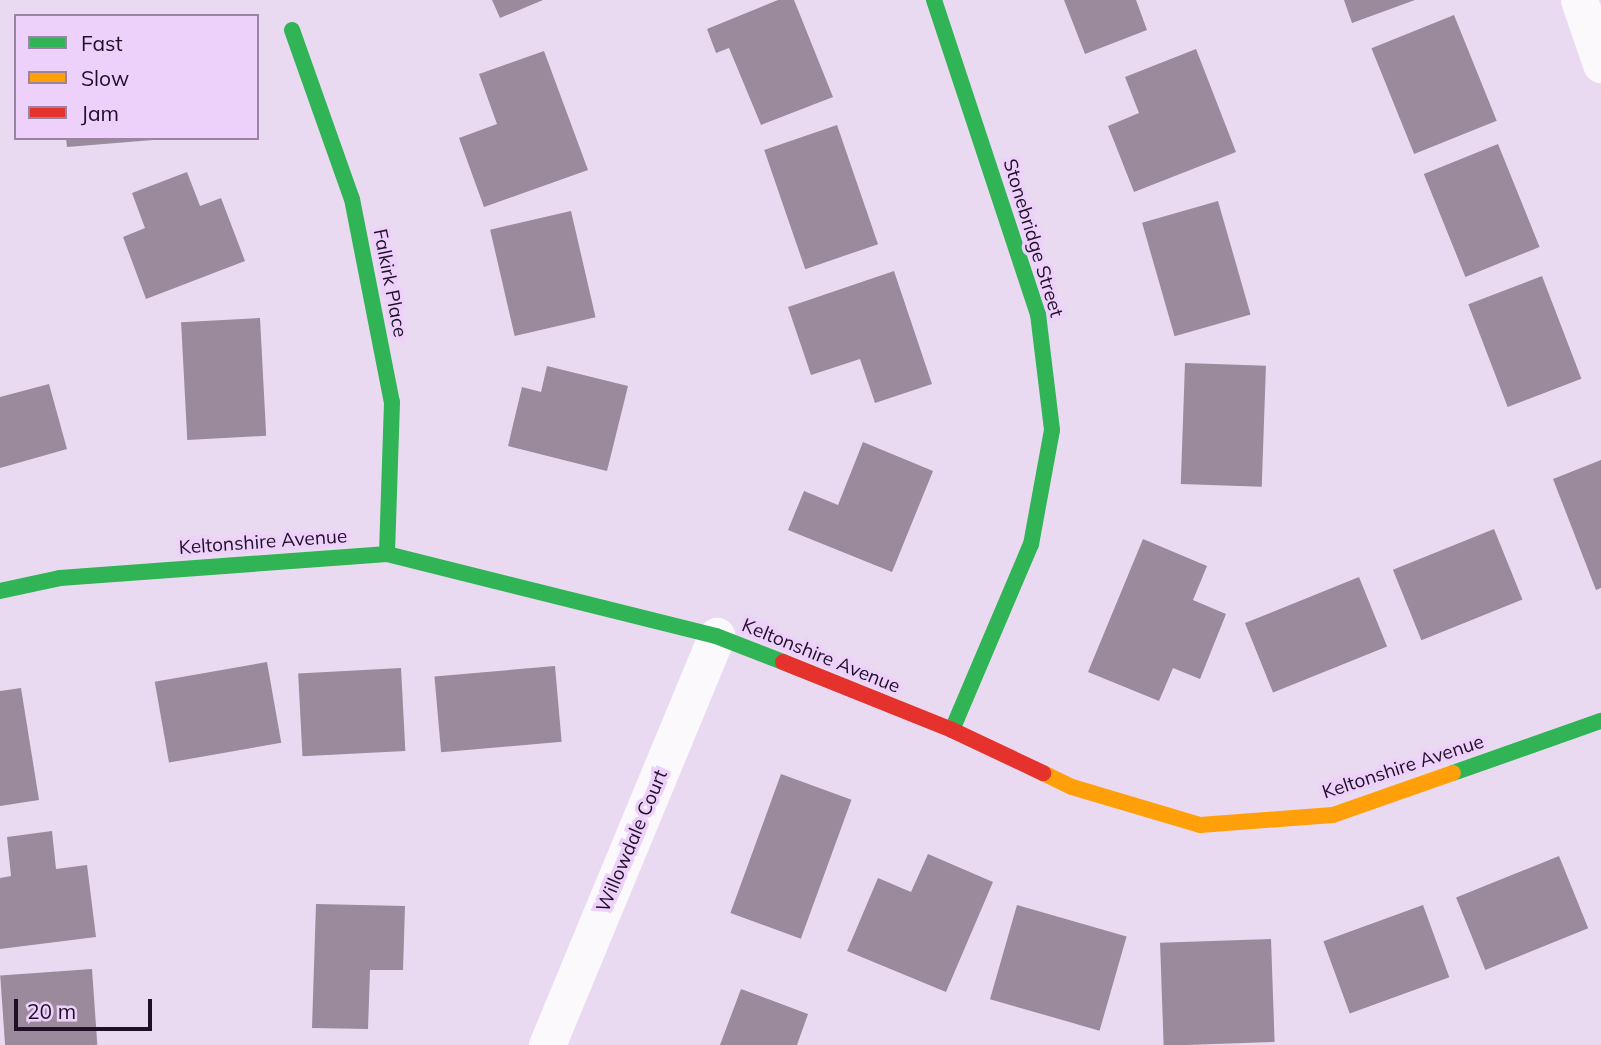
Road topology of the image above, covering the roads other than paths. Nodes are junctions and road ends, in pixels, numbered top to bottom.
1 (934, 0) edge
2 (1579, 0) edge
3 (292, 30) dead end
4 (1601, 64) edge
5 (387, 554) junction
6 (0, 591) edge
7 (716, 636) junction
8 (1601, 721) edge
9 (952, 730) junction
10 (547, 1045) edge

1 - 9 street, Stonebridge Street
2 - 4 street
3 - 5 street, Falkirk Place
5 - 6 street, Keltonshire Avenue
5 - 7 street, Keltonshire Avenue
7 - 9 street, Keltonshire Avenue
7 - 10 street, Willowdale Court
8 - 9 street, Keltonshire Avenue

